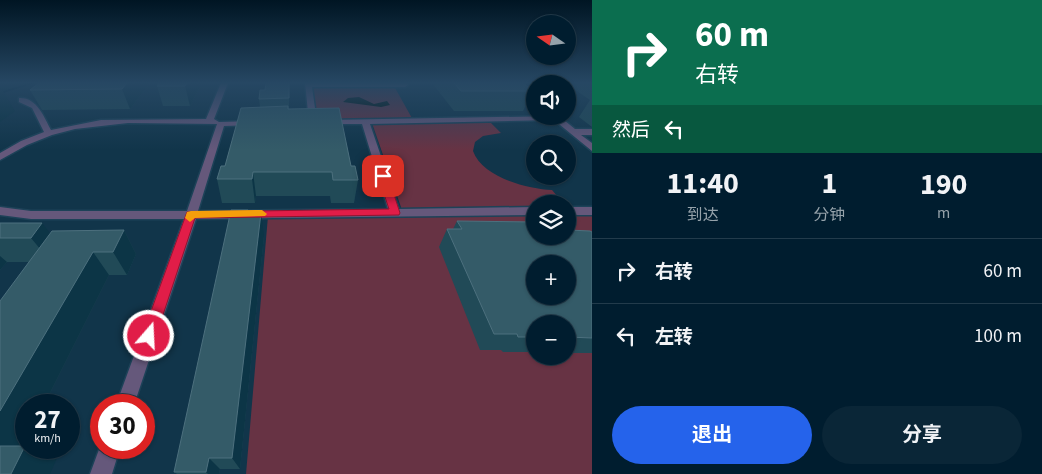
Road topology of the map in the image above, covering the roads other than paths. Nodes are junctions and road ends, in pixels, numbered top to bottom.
1 (32, 105) edge
2 (216, 105) edge
3 (308, 105) edge
4 (526, 118) edge
5 (209, 121) junction
6 (365, 121) junction
7 (267, 123) edge
8 (221, 124) junction
9 (565, 125) edge
10 (48, 132) junction
11 (573, 132) junction
12 (592, 132) edge
13 (592, 148) edge
14 (0, 156) edge
15 (0, 211) edge
16 (526, 211) edge
17 (576, 211) edge
18 (592, 211) edge
19 (395, 213) junction
20 (191, 215) junction
21 (129, 394) edge
22 (106, 459) edge
23 (101, 474) edge

1 - 10 street
2 - 5 street
3 - 6 street
4 - 6 street
5 - 8 street
5 - 10 street
6 - 19 street
7 - 8 street
8 - 20 street
9 - 11 street
10 - 14 street
11 - 12 street
11 - 13 street
15 - 20 street
16 - 19 street
17 - 18 street
19 - 20 street
20 - 21 street
22 - 23 street

